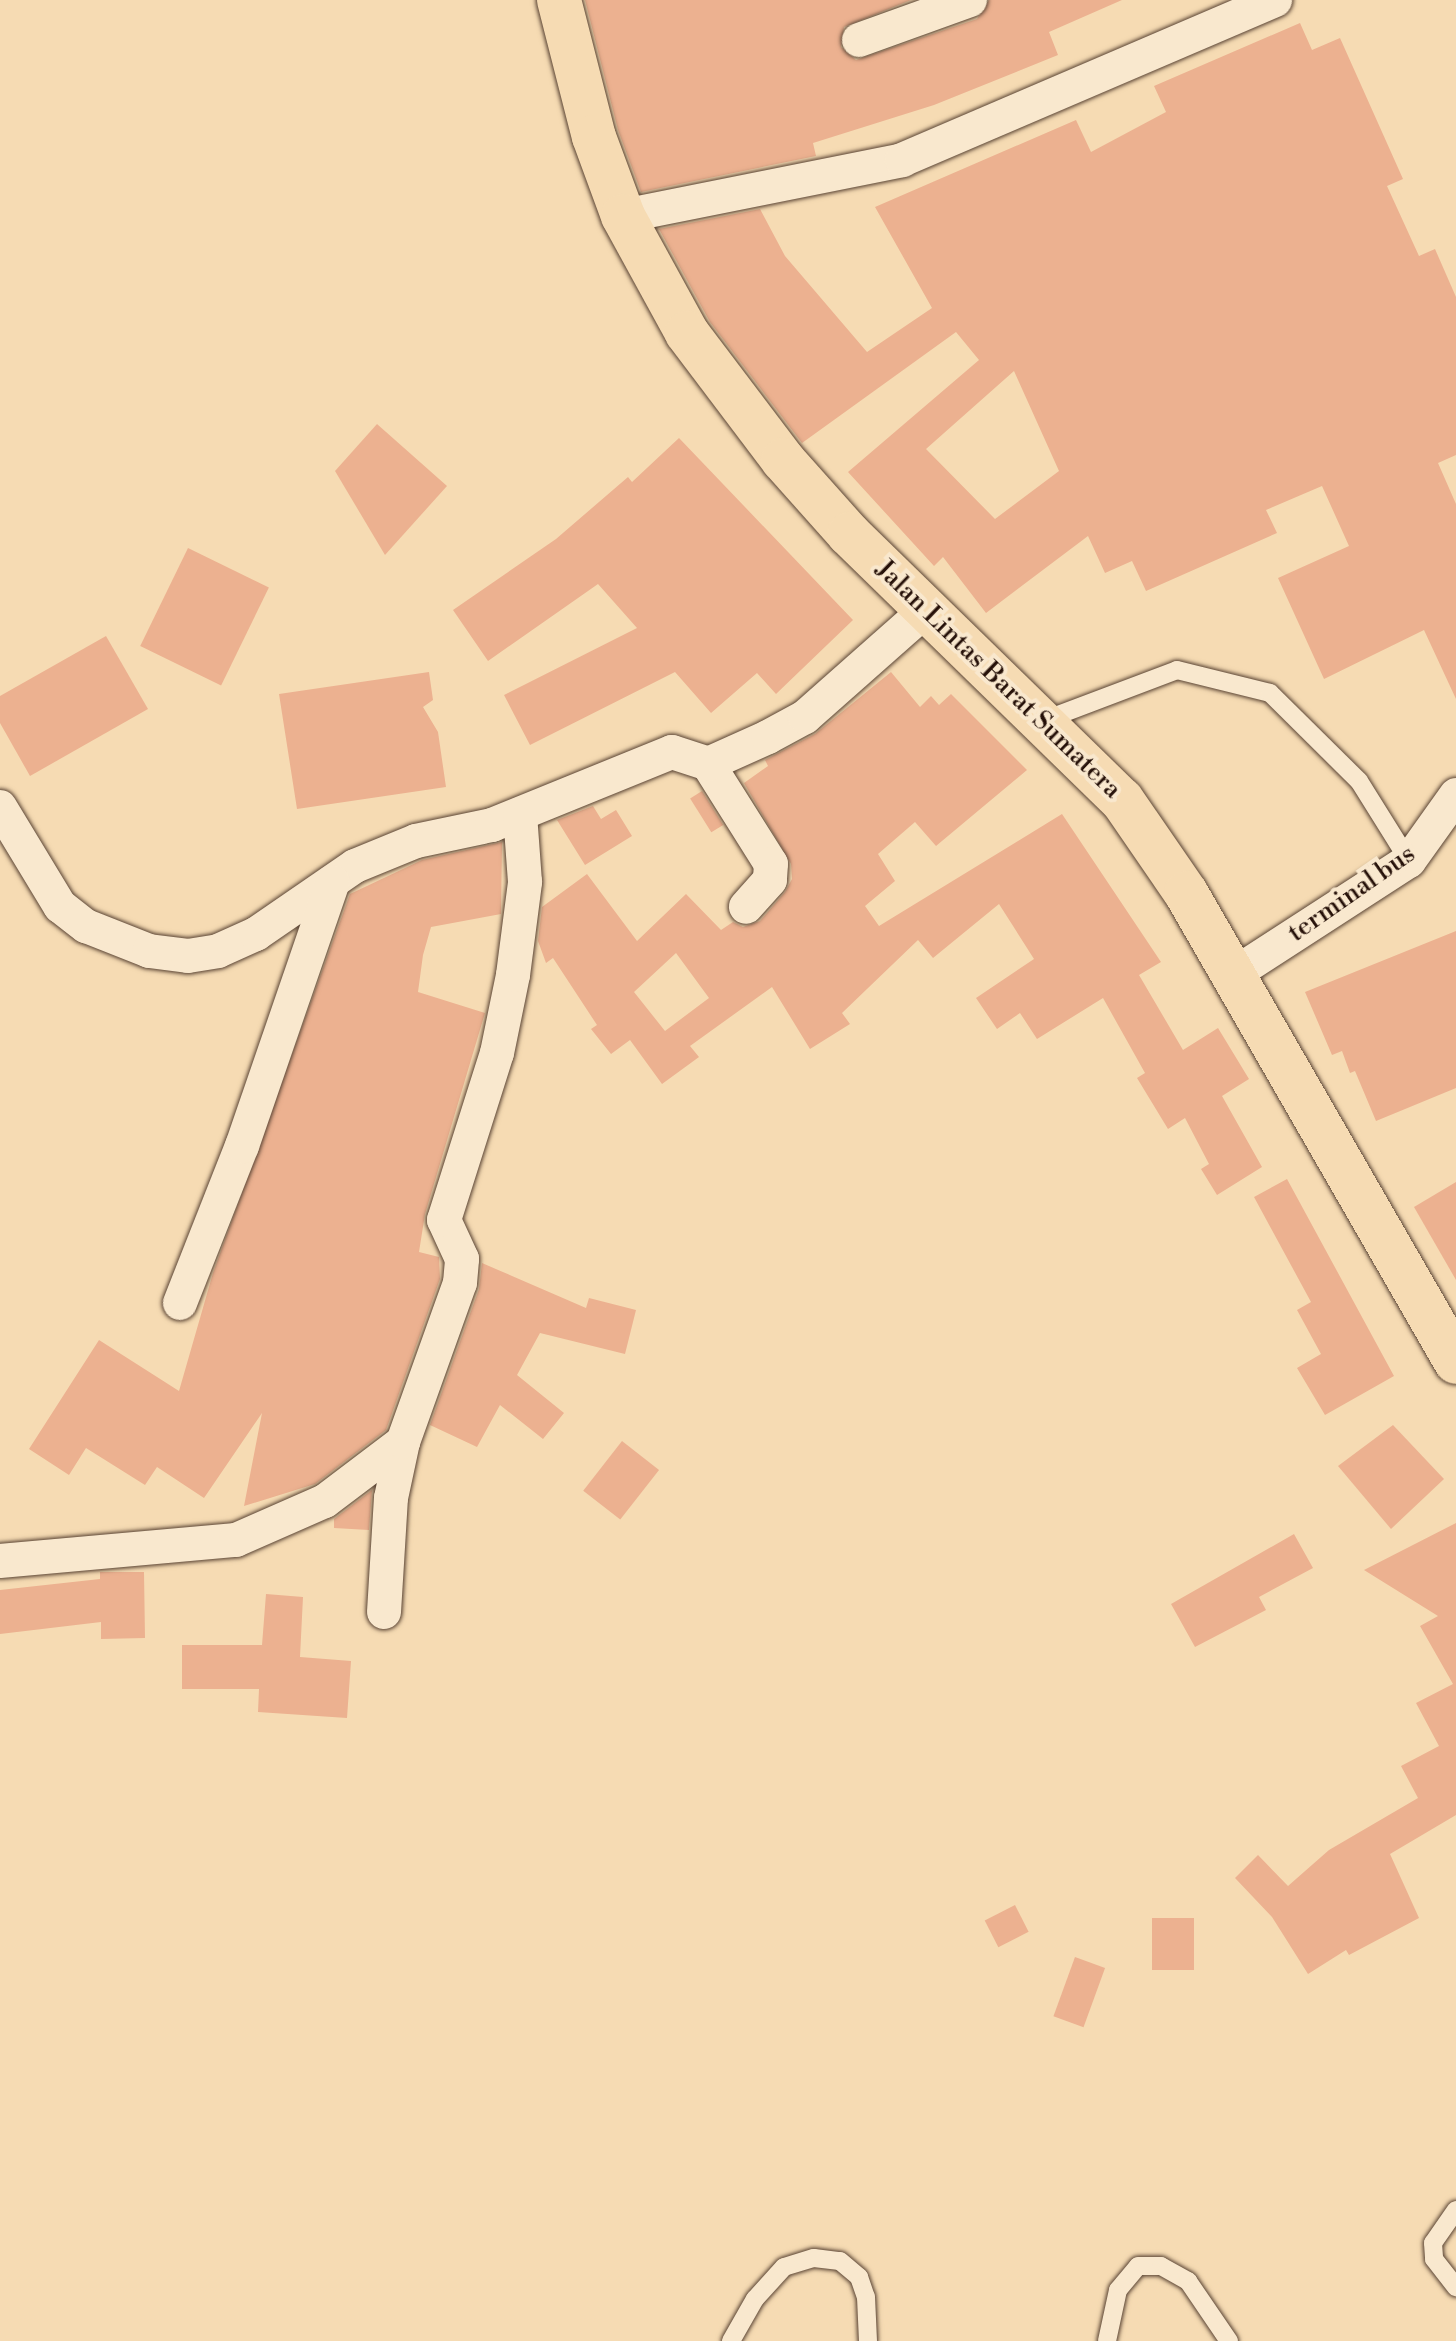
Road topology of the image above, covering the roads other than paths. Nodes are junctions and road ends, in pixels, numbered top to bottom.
1 (559, 0) edge
2 (970, 0) edge
3 (1275, 0) edge
4 (859, 40) dead end
5 (623, 216) junction
6 (925, 611) junction
7 (1045, 720) junction
8 (708, 764) junction
9 (1456, 795) edge
10 (0, 807) edge
11 (520, 814) junction
12 (1409, 861) junction
13 (333, 882) junction
14 (746, 907) dead end
15 (1231, 976) junction
16 (180, 1303) dead end
17 (1456, 1362) edge
18 (403, 1442) junction
19 (0, 1561) edge
20 (384, 1612) dead end
21 (1456, 2210) edge
22 (1456, 2287) edge
23 (731, 2341) edge
24 (868, 2341) edge
25 (1107, 2341) edge
26 (1229, 2341) edge

1 - 5 highway, Jalan Lintas Barat Sumatera
2 - 4 street
3 - 5 street
5 - 6 highway, Jalan Lintas Barat Sumatera
6 - 7 highway, Jalan Lintas Barat Sumatera
6 - 8 street
7 - 12 lane
7 - 15 highway, Jalan Lintas Barat Sumatera
8 - 11 street
8 - 14 street
9 - 12 street, terminal bus
10 - 13 street
11 - 13 street
11 - 18 street
12 - 15 street, terminal bus
13 - 16 street
15 - 17 highway, Jalan Lintas Barat Sumatera
18 - 19 street
18 - 20 street
21 - 22 lane
23 - 24 lane
25 - 26 lane

